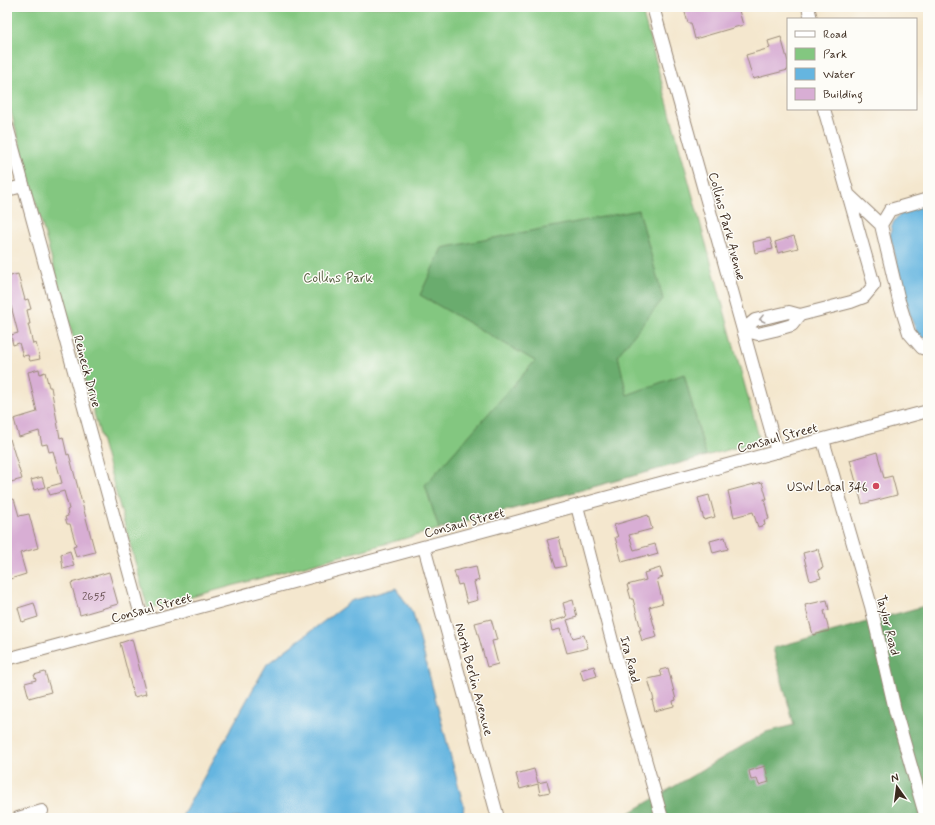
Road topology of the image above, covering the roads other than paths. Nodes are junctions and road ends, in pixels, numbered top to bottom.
1 (653, 7) edge
2 (808, 7) edge
3 (812, 18) edge
4 (824, 110) edge
5 (7, 126) edge
6 (23, 186) junction
7 (7, 190) edge
8 (848, 193) junction
9 (928, 199) edge
10 (881, 225) junction
11 (743, 330) junction
12 (928, 349) edge
13 (928, 411) edge
14 (823, 440) junction
15 (777, 452) junction
16 (577, 506) junction
17 (424, 547) junction
18 (143, 623) junction
19 (7, 659) edge
20 (42, 811) dead end
21 (18, 818) edge
22 (498, 818) edge
23 (662, 818) edge
24 (926, 818) edge

1 - 11 street, Collins Park Avenue
2 - 3 street
4 - 8 street
5 - 6 street, Reineck Drive
6 - 7 street
6 - 18 street, Reineck Drive
8 - 10 street
8 - 11 street
9 - 10 street
10 - 12 street
11 - 15 street, Collins Park Avenue
13 - 14 street, Consaul Street
14 - 15 street, Consaul Street
14 - 24 street, Taylor Road
15 - 16 street, Consaul Street
16 - 17 street, Consaul Street
16 - 23 street, Ira Road
17 - 18 street, Consaul Street
17 - 22 street, North Berlin Avenue
18 - 19 street, Consaul Street
20 - 21 street

